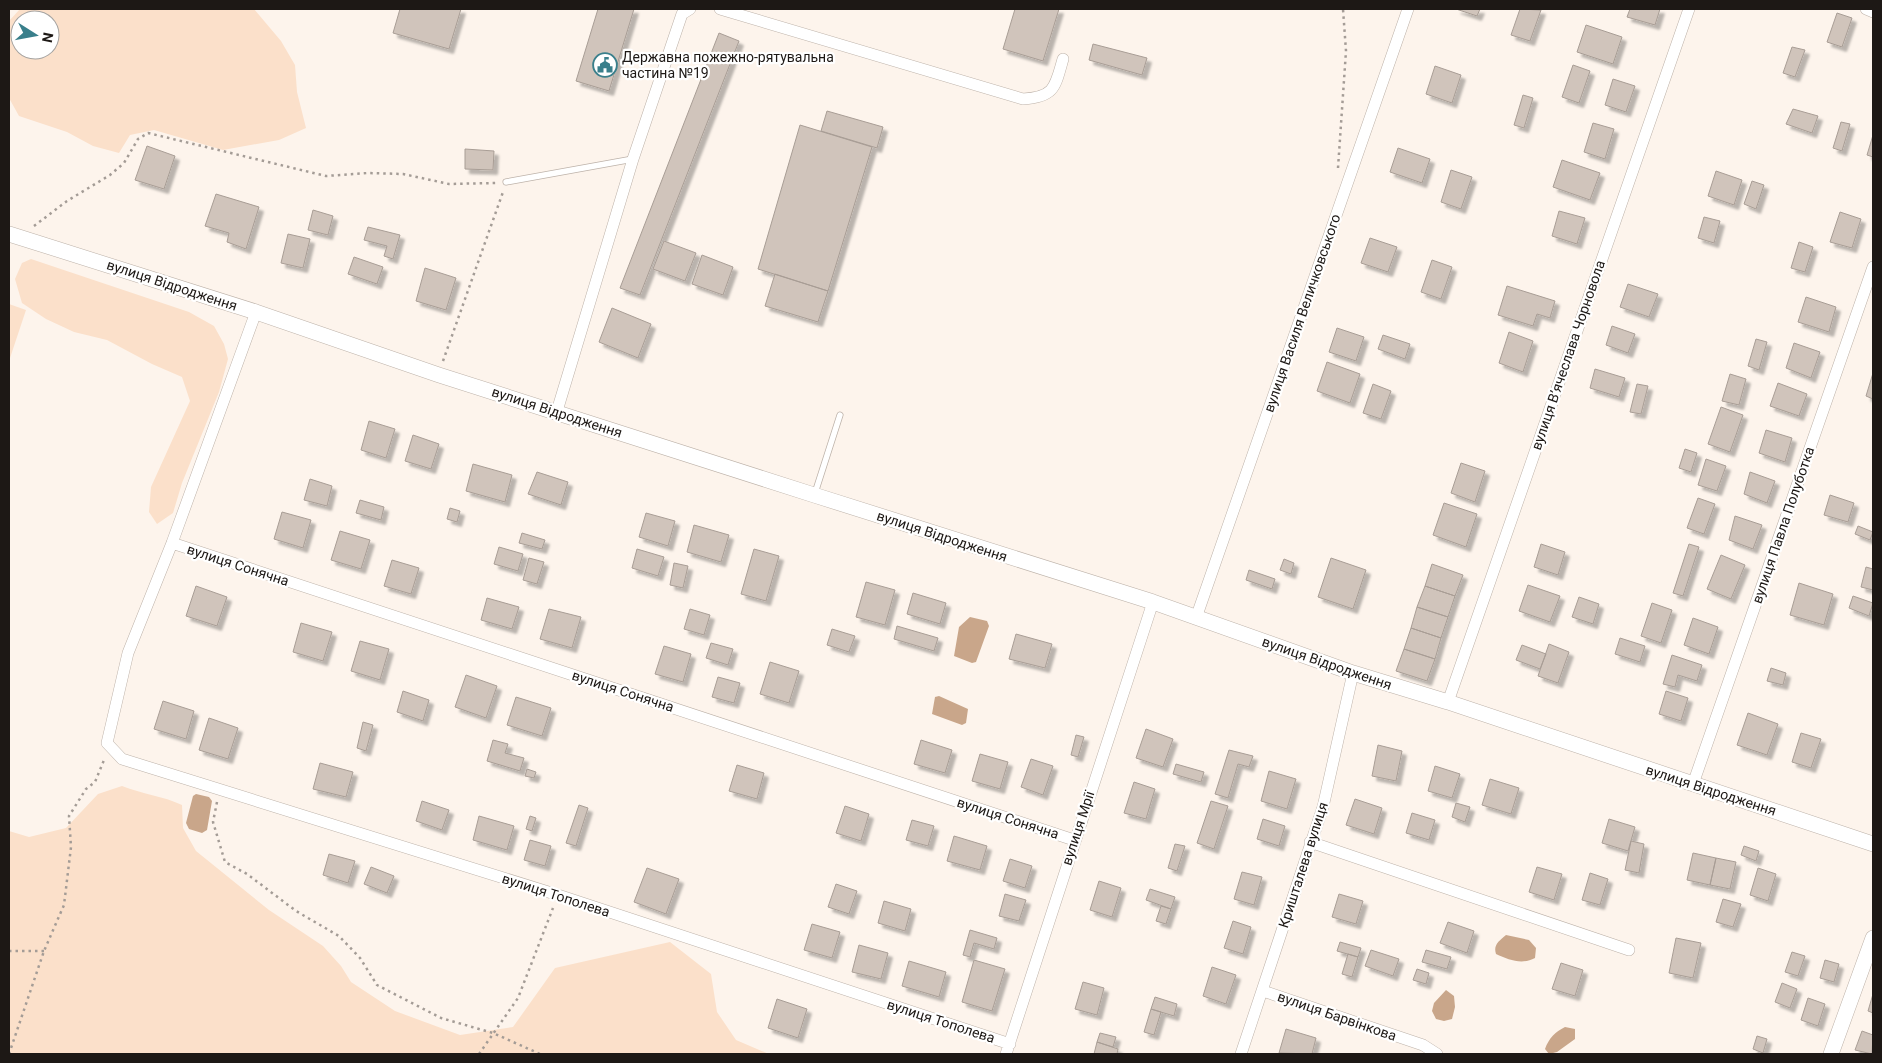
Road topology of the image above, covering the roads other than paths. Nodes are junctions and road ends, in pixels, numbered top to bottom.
1 (690, 9) edge
2 (720, 9) edge
3 (1408, 9) edge
4 (1689, 9) edge
5 (1866, 9) edge
6 (1873, 12) edge
7 (1062, 59) dead end
8 (633, 159) junction
9 (506, 182) road end
10 (14, 236) edge
11 (1873, 267) edge
12 (256, 312) junction
13 (557, 411) junction
14 (840, 415) dead end
15 (814, 496) junction
16 (172, 543) junction
17 (1152, 602) junction
18 (1196, 618) junction
19 (1353, 673) junction
20 (1448, 702) junction
21 (1694, 784) junction
22 (1074, 840) junction
23 (1310, 842) junction
24 (1873, 844) edge
25 (1873, 938) edge
26 (1629, 950) dead end
27 (1263, 991) junction
28 (1008, 1049) edge
29 (1241, 1054) edge
30 (1437, 1054) edge
31 (1831, 1054) edge

1 - 8 street
2 - 7 street
3 - 18 street, вулиця Василя Величковського
4 - 20 street, вулиця Вʼячеслава Чорновола
5 - 6 street
8 - 9 lane
8 - 13 street
10 - 12 street, вулиця Відродження
11 - 21 street, вулиця Павла Полуботка
12 - 13 street, вулиця Відродження
12 - 16 street
13 - 15 street, вулиця Відродження
14 - 15 lane
15 - 17 street, вулиця Відродження
16 - 22 street, вулиця Сонячна
16 - 28 street, вулиця Тополева
17 - 18 street, вулиця Відродження
17 - 22 street, вулиця Мрії
18 - 19 street, вулиця Відродження
19 - 20 street, вулиця Відродження
19 - 23 street, Кришталева вулиця
20 - 21 street, вулиця Відродження
21 - 24 street, вулиця Відродження
22 - 28 street, вулиця Мрії
23 - 26 street
23 - 27 street, Кришталева вулиця
25 - 31 street
27 - 29 street, Кришталева вулиця
27 - 30 street, вулиця Барвінкова

